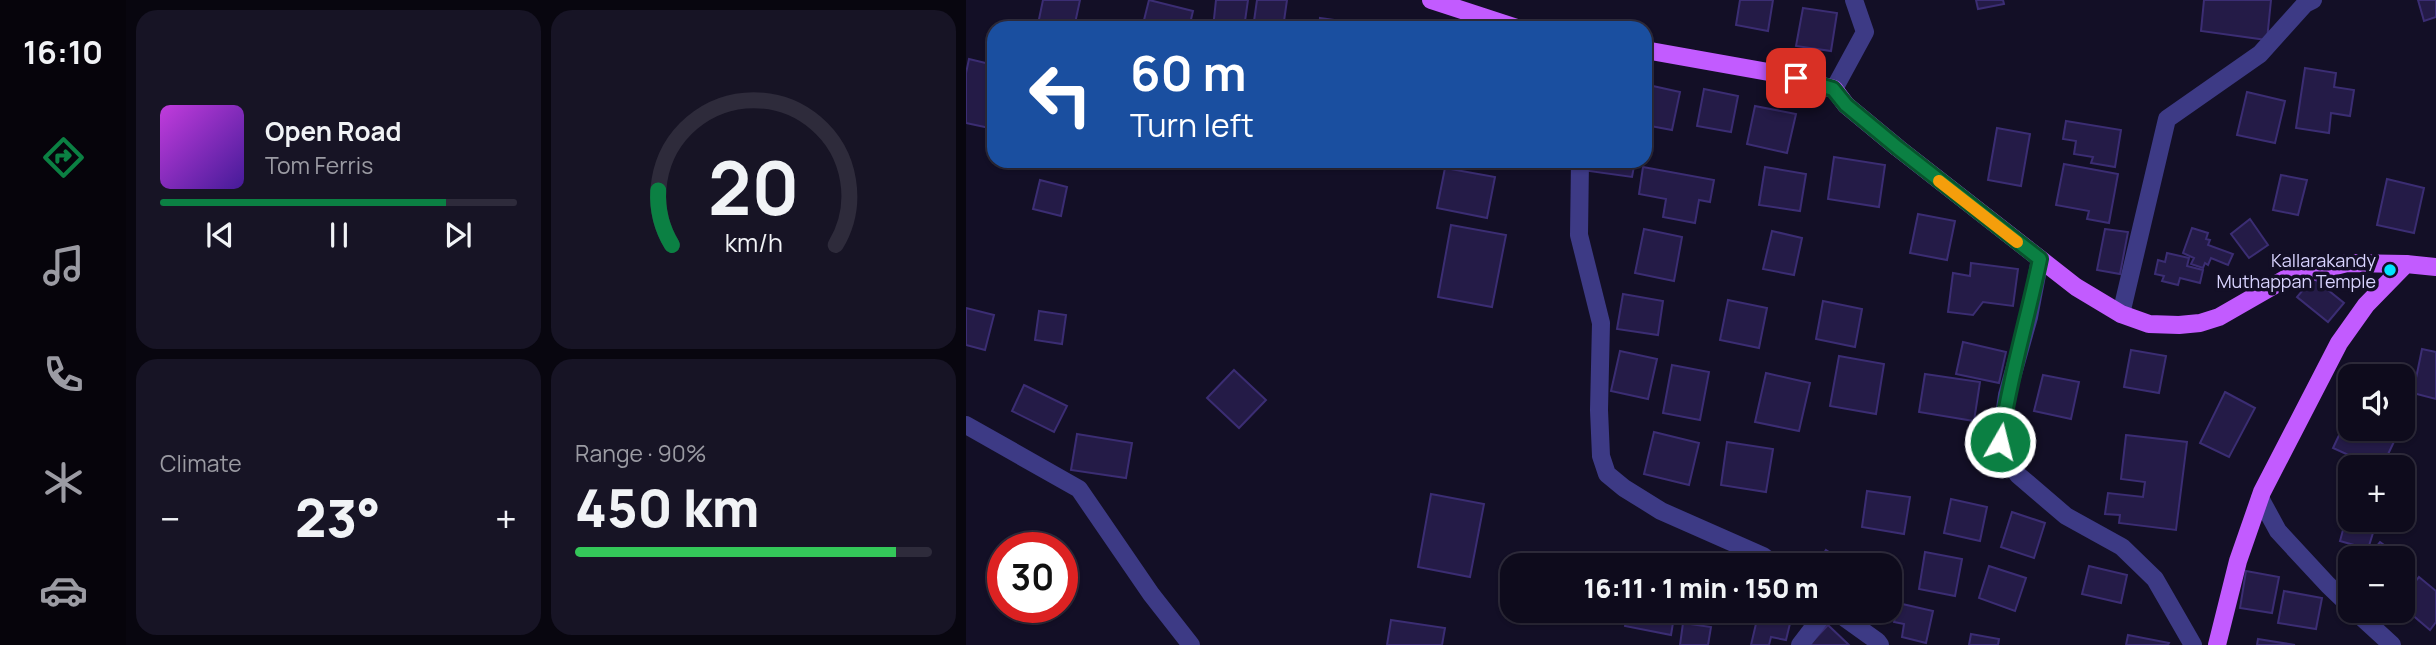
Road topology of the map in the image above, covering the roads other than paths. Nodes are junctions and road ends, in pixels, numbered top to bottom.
1 (1431, 0) edge
2 (1854, 0) edge
3 (2314, 0) edge
4 (1496, 21) edge
5 (1652, 51) edge
6 (1833, 89) junction
7 (1580, 168) edge
8 (2040, 259) junction
9 (2406, 264) junction
10 (2436, 267) edge
11 (2121, 314) junction
12 (966, 425) edge
13 (2260, 498) junction
14 (1756, 553) edge
15 (2338, 595) edge
16 (1817, 623) edge
17 (1852, 623) edge
18 (2368, 623) edge
19 (1191, 645) edge
20 (1800, 645) edge
21 (1880, 645) edge
22 (2193, 645) edge
23 (2217, 645) edge
24 (2392, 645) edge

1 - 4 main road
2 - 6 street
3 - 11 street
5 - 6 main road
6 - 8 main road
7 - 14 street
8 - 11 main road
8 - 22 street
9 - 10 main road
9 - 11 main road
9 - 13 main road
12 - 19 street
13 - 15 street
13 - 23 main road
16 - 20 street
17 - 21 street
18 - 24 street

